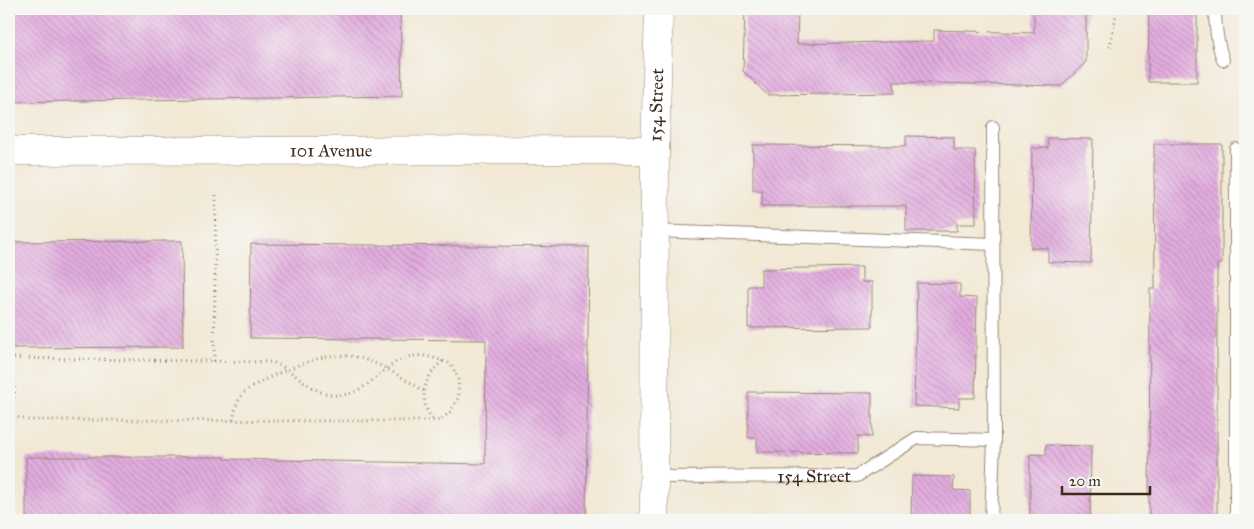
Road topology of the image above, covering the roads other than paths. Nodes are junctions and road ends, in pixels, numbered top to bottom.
1 (659, 9) edge
2 (1215, 9) edge
3 (1223, 60) dead end
4 (993, 127) dead end
5 (1236, 149) dead end
6 (655, 150) junction
7 (9, 151) edge
8 (1241, 218) edge
9 (655, 231) junction
10 (993, 244) junction
11 (994, 440) junction
12 (1241, 455) edge
13 (654, 477) junction
14 (654, 520) edge
15 (991, 520) edge
16 (1236, 520) edge

1 - 6 street, 154 Street
2 - 3 lane
4 - 10 lane
5 - 8 lane
6 - 7 street, 101 Avenue
6 - 9 street, 154 Street
8 - 12 lane
9 - 10 lane
9 - 13 street, 154 Street
10 - 11 lane
11 - 13 lane, 154 Street
11 - 15 lane
12 - 16 lane
13 - 14 street, 154 Street

